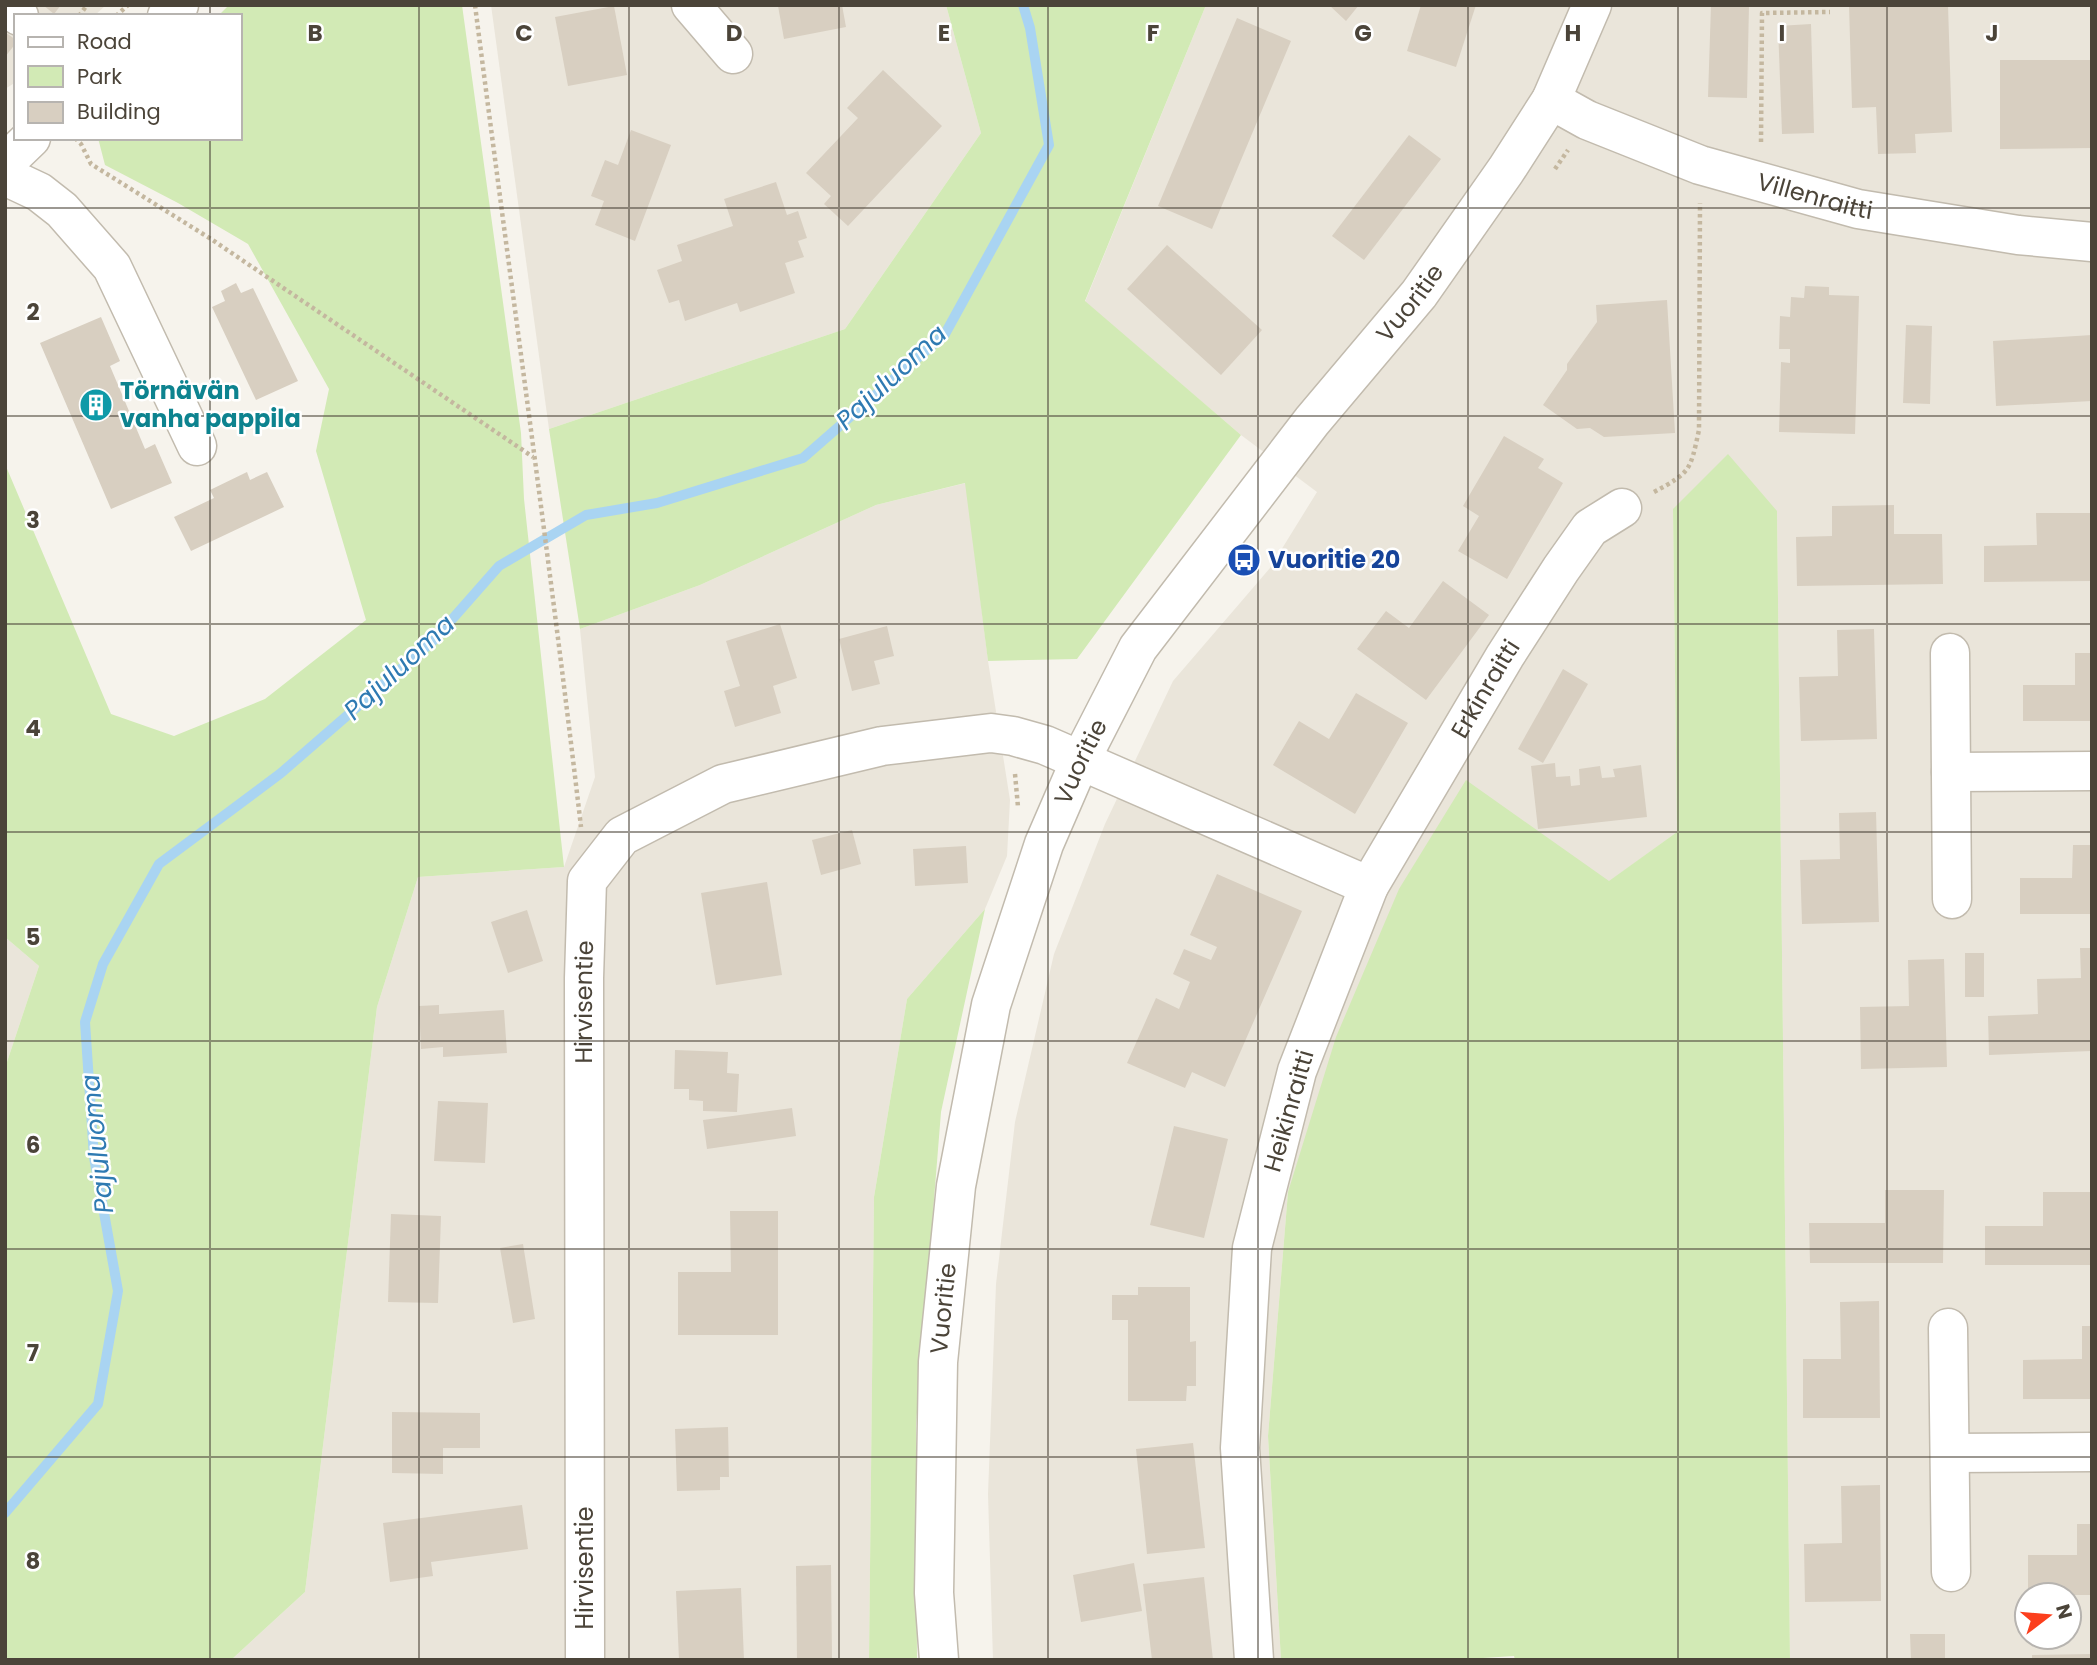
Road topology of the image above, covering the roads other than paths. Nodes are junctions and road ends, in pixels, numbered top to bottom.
1 (691, 5) edge
2 (1592, 5) edge
3 (733, 54) dead end
4 (1551, 100) junction
5 (29, 140) edge
6 (5, 163) edge
7 (5, 176) edge
8 (2092, 242) edge
9 (197, 446) dead end
10 (1622, 508) road end
11 (1950, 653) dead end
12 (1080, 761) junction
13 (2092, 771) edge
14 (1951, 772) junction
15 (1369, 886) junction
16 (1952, 899) dead end
17 (1948, 1328) dead end
18 (2092, 1452) edge
19 (1950, 1453) junction
20 (1951, 1572) dead end
21 (585, 1660) edge
22 (939, 1660) edge
23 (1254, 1660) edge

1 - 3 street
2 - 4 street, Vuoritie
4 - 8 street, Villenraitti
4 - 12 street, Vuoritie
5 - 6 street
7 - 9 street
10 - 15 street, Erkinraitti
11 - 14 street
12 - 15 street
12 - 21 street, Hirvisentie
12 - 22 street, Vuoritie
13 - 14 street
14 - 16 street
15 - 23 street, Heikinraitti
17 - 19 street
18 - 19 street
19 - 20 street

